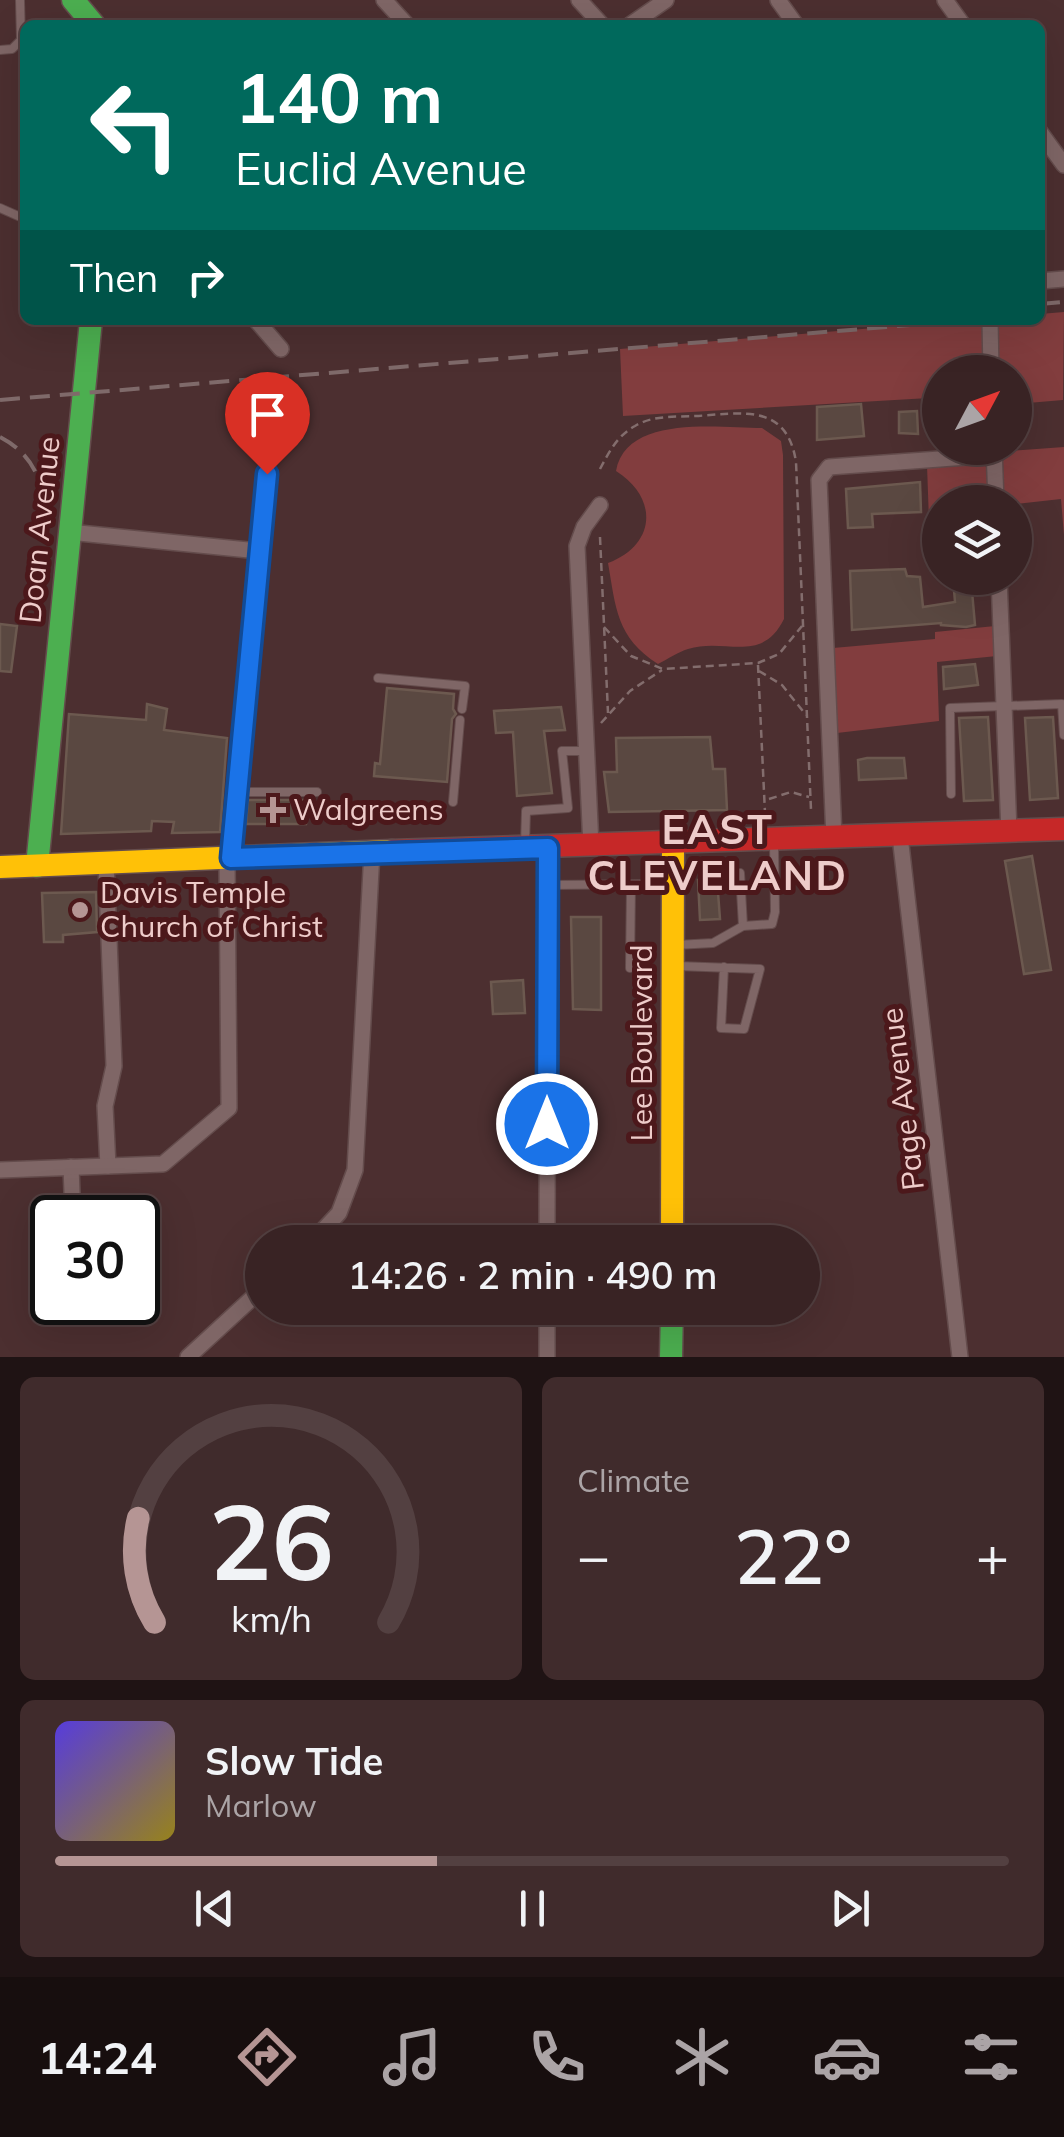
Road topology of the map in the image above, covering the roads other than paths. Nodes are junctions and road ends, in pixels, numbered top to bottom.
1 (384, 0) edge
2 (579, 0) edge
3 (666, 0) edge
4 (402, 20) edge
5 (597, 20) edge
6 (637, 20) edge
7 (1045, 139) edge
8 (1064, 165) edge
9 (90, 325) edge
10 (260, 325) edge
11 (990, 325) edge
12 (281, 350) dead end
13 (991, 355) edge
14 (922, 458) edge
15 (267, 474) dead end
16 (600, 505) dead end
17 (69, 532) junction
18 (258, 551) junction
19 (1001, 595) edge
20 (378, 678) dead end
21 (1004, 706) junction
22 (1064, 735) edge
23 (587, 751) junction
24 (237, 792) junction
25 (317, 792) dead end
26 (952, 794) dead end
27 (453, 802) dead end
28 (1064, 829) edge
29 (1009, 832) junction
30 (900, 836) junction
31 (834, 838) junction
32 (774, 840) junction
33 (673, 843) junction
34 (591, 846) junction
35 (536, 848) junction
36 (372, 851) junction
37 (229, 858) junction
38 (106, 863) junction
39 (37, 866) junction
40 (0, 867) edge
41 (740, 873) dead end
42 (631, 884) junction
43 (673, 884) junction
44 (548, 885) junction
45 (744, 926) junction
46 (673, 955) junction
47 (724, 967) junction
48 (630, 968) dead end
49 (108, 1166) junction
50 (71, 1167) junction
51 (0, 1170) edge
52 (72, 1195) edge
53 (327, 1225) edge
54 (547, 1225) edge
55 (672, 1225) edge
56 (245, 1304) edge
57 (547, 1325) edge
58 (672, 1325) edge
59 (188, 1357) edge
60 (547, 1357) edge
61 (672, 1357) edge
62 (960, 1357) edge

1 - 4 street
2 - 5 street
3 - 6 street
7 - 8 street
9 - 17 main road, Doan Avenue
10 - 12 street
11 - 13 street
14 - 31 street
15 - 18 street
16 - 23 street
17 - 18 street
17 - 39 main road, Doan Avenue
18 - 24 street
19 - 21 street
20 - 27 lane
21 - 22 lane
21 - 26 lane
21 - 29 street
23 - 34 street
23 - 35 lane
24 - 25 lane
24 - 37 street
28 - 29 main road
29 - 30 main road
30 - 31 main road
30 - 62 street, Page Avenue
31 - 32 main road
32 - 33 main road
32 - 45 lane
33 - 34 main road
33 - 43 main road, Lee Boulevard
34 - 35 main road
35 - 36 main road
35 - 44 street
36 - 37 main road
36 - 53 street
37 - 38 main road
37 - 49 street
38 - 39 main road
38 - 49 street
39 - 40 main road
41 - 45 lane
42 - 43 lane
42 - 44 lane
42 - 48 lane
43 - 46 main road, Lee Boulevard
44 - 54 street
45 - 46 lane
46 - 47 lane
46 - 55 main road, Lee Boulevard
47 - 47 lane
49 - 50 street
50 - 51 street
50 - 52 street
56 - 59 street
57 - 60 street
58 - 61 main road

